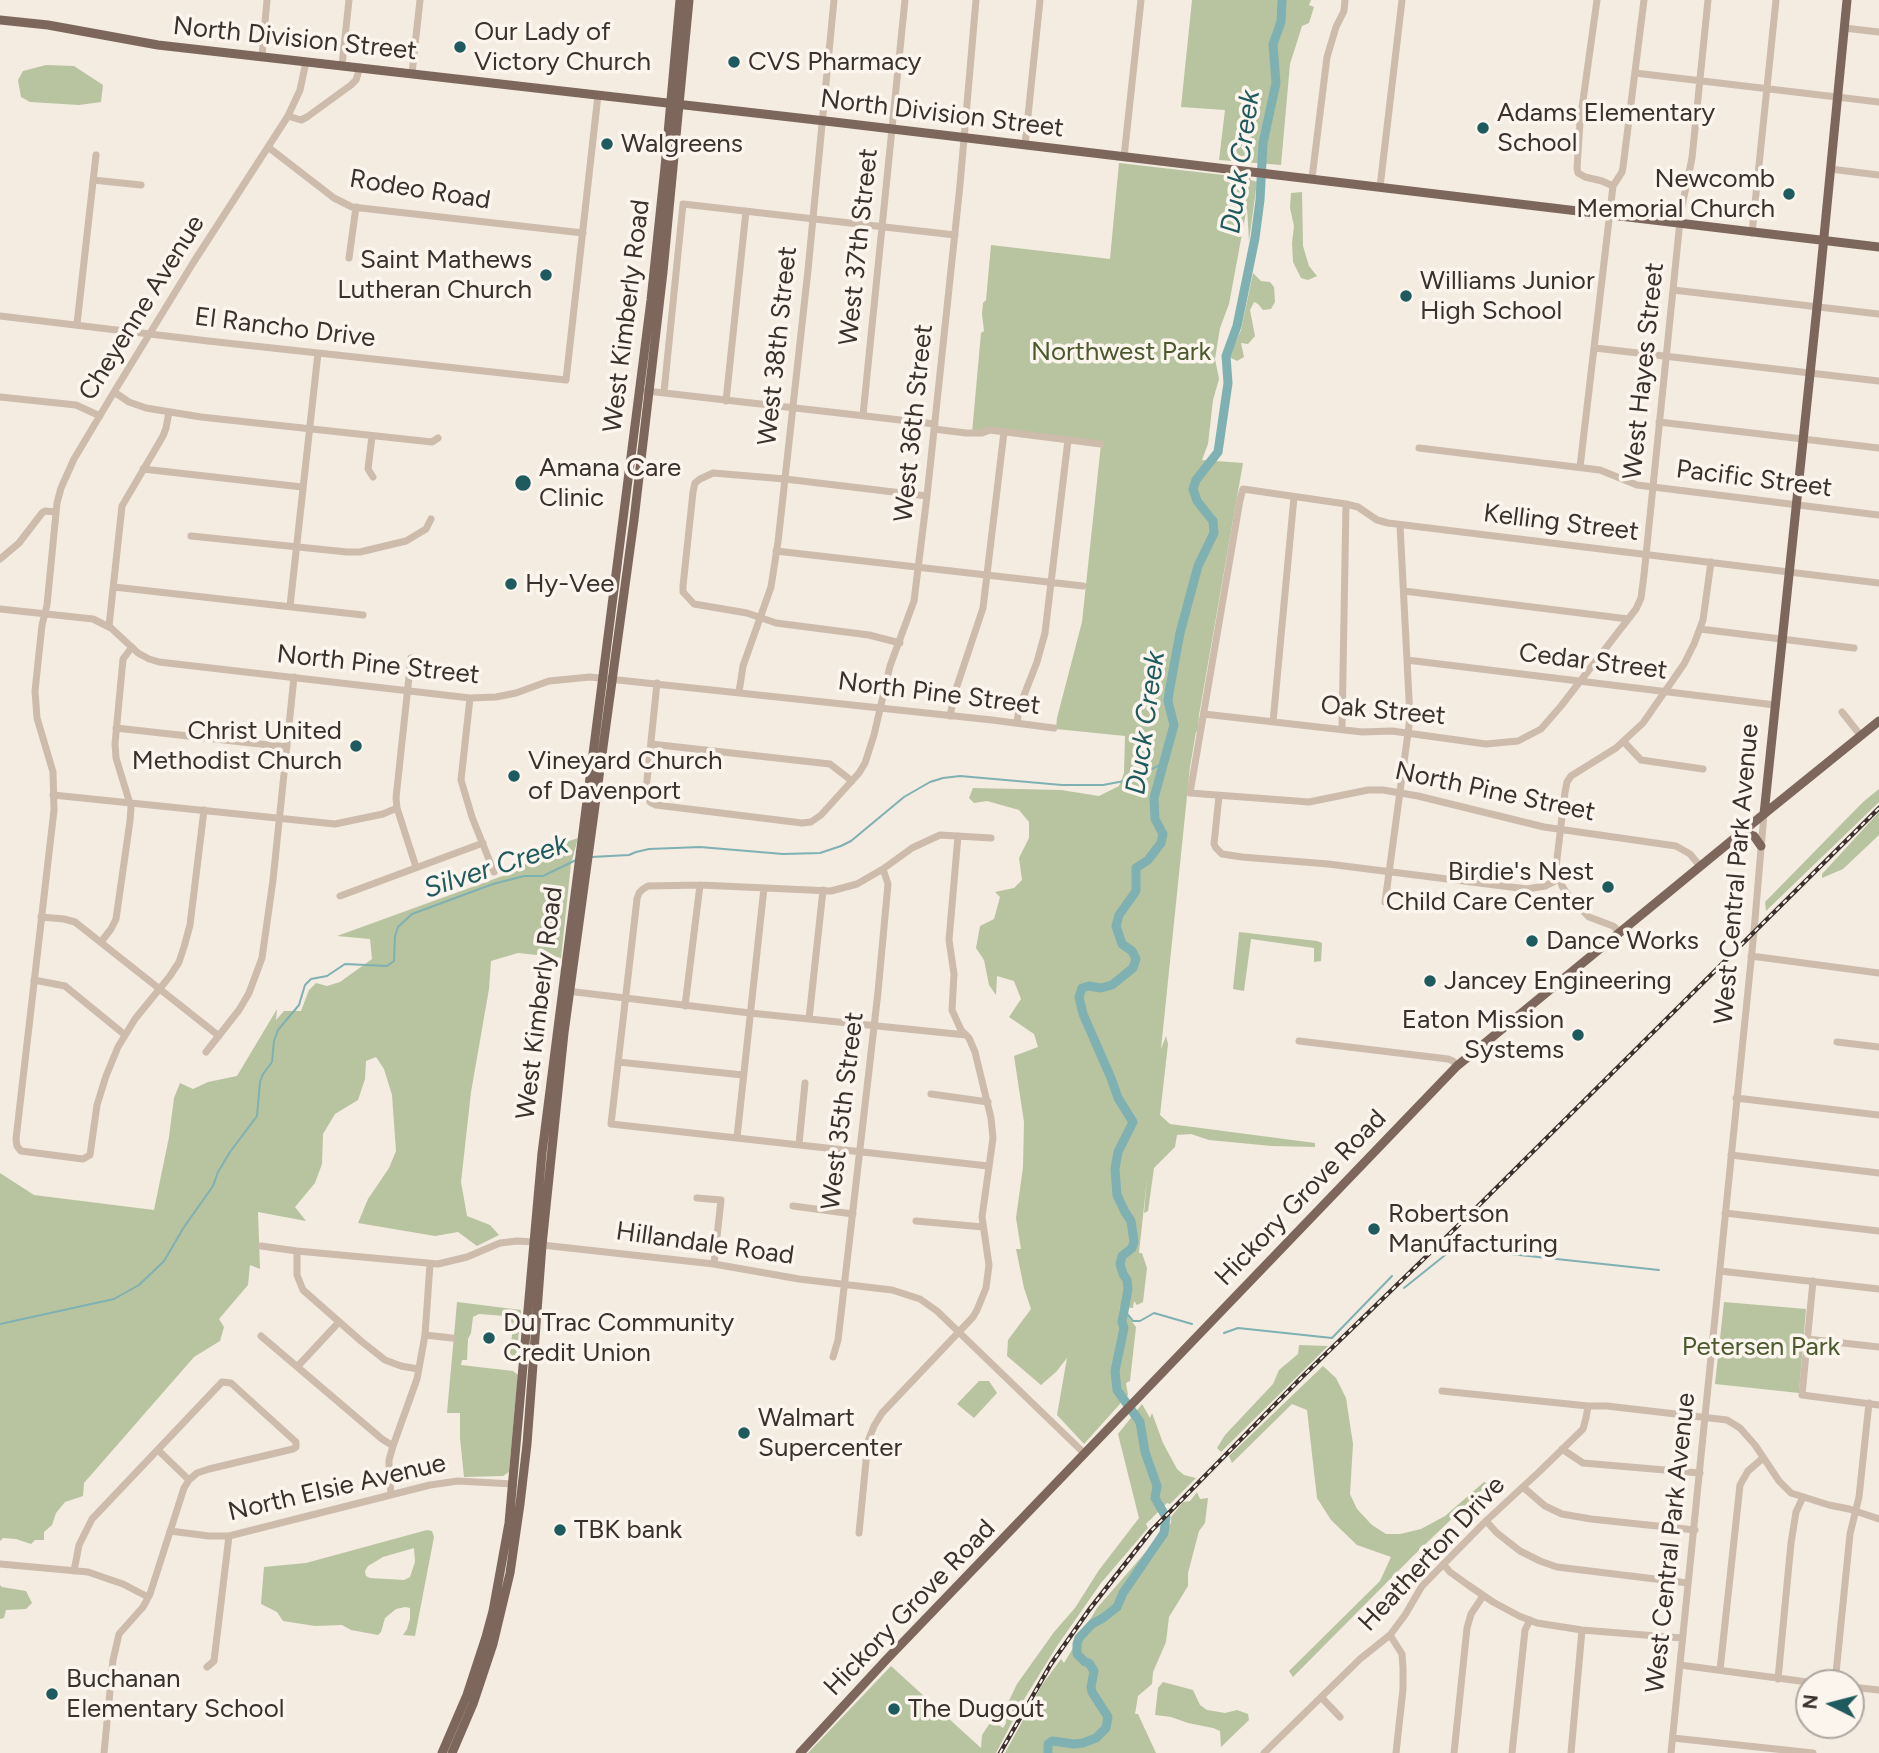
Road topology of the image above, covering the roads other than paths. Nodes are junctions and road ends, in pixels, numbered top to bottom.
1 (267, 0) edge
2 (349, 0) edge
3 (420, 0) edge
4 (680, 0) edge
5 (689, 0) edge
6 (834, 0) edge
7 (905, 0) edge
8 (976, 0) edge
9 (1040, 0) edge
10 (1141, 0) edge
11 (1345, 0) edge
12 (1402, 0) edge
13 (1597, 0) edge
14 (1644, 0) edge
15 (1708, 0) edge
16 (1776, 0) edge
17 (1847, 0) edge
18 (0, 20) edge
19 (1844, 28) junction
20 (1879, 32) edge
21 (261, 56) junction
22 (306, 62) junction
23 (342, 65) junction
24 (360, 67) junction
25 (412, 73) junction
26 (1635, 73) junction
27 (1700, 81) junction
28 (1767, 89) junction
29 (598, 95) junction
30 (1838, 97) junction
31 (1879, 102) edge
32 (674, 104) junction
33 (288, 116) junction
34 (821, 120) junction
35 (892, 129) junction
36 (964, 138) junction
37 (1025, 145) junction
38 (268, 147) junction
39 (96, 155) dead end
40 (1124, 156) junction
41 (1830, 169) junction
42 (1879, 174) edge
43 (1312, 178) junction
44 (93, 180) junction
45 (141, 185) dead end
46 (1613, 186) junction
47 (1380, 187) junction
48 (356, 207) junction
49 (746, 211) junction
50 (1609, 214) junction
51 (812, 219) junction
52 (1680, 223) junction
53 (883, 227) junction
54 (583, 233) junction
55 (1752, 233) junction
56 (955, 235) junction
57 (1824, 240) junction
58 (1879, 247) edge
59 (349, 258) dead end
60 (1673, 290) junction
61 (1817, 307) junction
62 (1879, 314) edge
63 (0, 316) edge
64 (77, 324) junction
65 (150, 333) junction
66 (1595, 348) junction
67 (318, 353) junction
68 (1666, 356) junction
69 (1810, 373) junction
70 (1879, 381) edge
71 (644, 390) junction
72 (114, 392) junction
73 (664, 393) junction
74 (0, 397) edge
75 (726, 401) junction
76 (793, 407) junction
77 (169, 412) junction
78 (100, 415) junction
79 (863, 415) junction
80 (1660, 422) junction
81 (935, 427) junction
82 (309, 429) junction
83 (1004, 432) junction
84 (372, 436) junction
85 (438, 438) dead end
86 (1803, 439) junction
87 (1068, 440) junction
88 (1101, 444) dead end
89 (1419, 448) dead end
90 (1879, 448) edge
91 (1580, 467) junction
92 (143, 469) junction
93 (373, 477) dead end
94 (785, 479) junction
95 (302, 487) junction
96 (1653, 488) junction
97 (927, 496) junction
98 (1294, 497) junction
99 (1346, 504) junction
100 (1796, 505) junction
101 (56, 512) junction
102 (1879, 515) edge
103 (431, 519) dead end
104 (1401, 525) junction
105 (191, 537) dead end
106 (295, 547) junction
107 (776, 551) junction
108 (1646, 555) junction
109 (0, 559) edge
110 (1711, 562) junction
111 (919, 567) junction
112 (1789, 572) junction
113 (988, 575) junction
114 (1052, 583) junction
115 (1879, 583) edge
116 (1083, 586) dead end
117 (114, 587) junction
118 (1404, 592) junction
119 (290, 607) junction
120 (0, 609) edge
121 (45, 613) junction
122 (363, 615) dead end
123 (761, 617) junction
124 (1628, 619) junction
125 (109, 626) junction
126 (1700, 629) junction
127 (1782, 639) junction
128 (900, 643) junction
129 (132, 648) junction
130 (1854, 648) dead end
131 (411, 658) dead end
132 (1407, 660) junction
133 (294, 677) junction
134 (607, 678) junction
135 (1581, 682) junction
136 (657, 683) junction
137 (408, 691) junction
138 (1665, 691) junction
139 (739, 692) junction
140 (470, 698) junction
141 (1775, 705) junction
142 (880, 708) junction
143 (1842, 712) dead end
144 (1204, 714) junction
145 (950, 716) junction
146 (1551, 718) joint
147 (1879, 721) edge
148 (1273, 722) junction
149 (1017, 723) junction
150 (116, 728) junction
151 (1054, 728) dead end
152 (1342, 729) junction
153 (1408, 733) junction
154 (1861, 736) junction
155 (1623, 742) junction
156 (651, 744) junction
157 (287, 747) junction
158 (1703, 769) dead end
159 (852, 780) junction
160 (1767, 784) junction
161 (1400, 793) junction
162 (53, 795) junction
163 (1219, 796) junction
164 (1786, 796) junction
165 (129, 802) junction
166 (397, 808) junction
167 (204, 810) junction
168 (1763, 814) junction
169 (280, 819) junction
170 (1561, 830) junction
171 (1741, 832) junction
172 (958, 836) junction
173 (991, 838) dead end
174 (483, 843) junction
175 (1761, 846) junction
176 (1700, 866) junction
177 (416, 867) junction
178 (883, 869) junction
179 (494, 872) dead end
180 (1390, 872) junction
181 (1559, 879) junction
182 (700, 885) junction
183 (764, 888) junction
184 (823, 890) junction
185 (340, 896) dead end
186 (1385, 902) dead end
187 (41, 917) junction
188 (1620, 932) junction
189 (101, 942) junction
190 (1751, 957) junction
191 (1879, 973) edge
192 (34, 980) junction
193 (160, 989) junction
194 (566, 991) junction
195 (626, 998) junction
196 (685, 1006) junction
197 (750, 1013) junction
198 (809, 1019) junction
199 (874, 1026) junction
200 (125, 1035) junction
201 (219, 1035) junction
202 (967, 1035) junction
203 (1299, 1041) dead end
204 (1837, 1042) dead end
205 (1879, 1047) edge
206 (206, 1052) dead end
207 (618, 1062) junction
208 (1457, 1066) junction
209 (743, 1075) junction
210 (805, 1083) dead end
211 (931, 1094) dead end
212 (1737, 1098) junction
213 (988, 1102) junction
214 (1879, 1115) edge
215 (737, 1137) junction
216 (799, 1144) junction
217 (860, 1151) junction
218 (1731, 1155) junction
219 (988, 1166) junction
220 (1879, 1173) edge
221 (697, 1198) dead end
222 (793, 1206) dead end
223 (1726, 1213) junction
224 (853, 1214) junction
225 (916, 1221) dead end
226 (983, 1227) junction
227 (1879, 1231) edge
228 (538, 1244) junction
229 (261, 1246) dead end
230 (297, 1251) junction
231 (430, 1264) junction
232 (714, 1264) junction
233 (1720, 1271) junction
234 (1813, 1281) junction
235 (845, 1284) junction
236 (1879, 1289) edge
237 (339, 1322) junction
238 (959, 1332) junction
239 (425, 1335) junction
240 (261, 1336) dead end
241 (452, 1338) dead end
242 (1807, 1339) junction
243 (1879, 1347) edge
244 (833, 1357) dead end
245 (298, 1366) junction
246 (418, 1369) junction
247 (1442, 1391) dead end
248 (1869, 1404) junction
249 (1879, 1405) edge
250 (1588, 1406) junction
251 (1705, 1417) junction
252 (393, 1446) junction
253 (1562, 1449) junction
254 (158, 1450) junction
255 (1085, 1454) junction
256 (1763, 1458) junction
257 (1700, 1473) junction
258 (189, 1480) junction
259 (518, 1484) junction
260 (1523, 1487) junction
261 (391, 1494) junction
262 (1803, 1497) junction
263 (1857, 1511) junction
264 (1879, 1519) edge
265 (1486, 1521) junction
266 (1695, 1530) junction
267 (170, 1531) junction
268 (859, 1533) dead end
269 (229, 1536) junction
270 (0, 1564) edge
271 (1443, 1564) junction
272 (74, 1571) junction
273 (1688, 1583) junction
274 (496, 1593) junction
275 (1483, 1596) junction
276 (148, 1597) junction
277 (1530, 1620) junction
278 (1582, 1630) junction
279 (1390, 1635) junction
280 (1682, 1638) junction
281 (492, 1647) junction
282 (1680, 1665) junction
283 (207, 1667) dead end
284 (1836, 1669) edge
285 (1720, 1670) junction
286 (1778, 1679) junction
287 (1795, 1681) edge
288 (1321, 1697) junction
289 (1340, 1717) dead end
290 (1673, 1738) junction
291 (1271, 1745) junction
292 (104, 1753) edge
293 (442, 1753) edge
294 (452, 1753) edge
295 (800, 1753) edge
296 (1264, 1753) edge
297 (1279, 1753) edge
298 (1396, 1753) edge
299 (1454, 1753) edge
300 (1513, 1753) edge
301 (1571, 1753) edge
302 (1671, 1753) edge
303 (1813, 1753) edge

1 - 21 street
2 - 23 street
3 - 25 street
4 - 32 main road, West Kimberly Road
5 - 32 main road, West Kimberly Road
6 - 34 street, West 38th Street
7 - 35 street, West 37th Street
8 - 36 street, West 36th Street
9 - 37 street
10 - 40 street
11 - 43 street
12 - 47 street
13 - 46 street
14 - 26 street
15 - 27 street, West Hayes Street
16 - 28 street
17 - 19 main road, West Central Park Avenue
18 - 21 main road, North Division Street
19 - 20 street
19 - 30 main road, West Central Park Avenue
21 - 22 main road, North Division Street
22 - 23 main road, North Division Street
22 - 33 street, Cheyenne Avenue
23 - 24 main road, North Division Street
24 - 25 main road, North Division Street
24 - 33 street
25 - 29 main road, North Division Street
26 - 27 street
26 - 46 street
27 - 28 street
27 - 52 street, West Hayes Street
28 - 30 street
28 - 55 street
29 - 32 main road, North Division Street
29 - 54 street
30 - 31 street
30 - 41 main road, West Central Park Avenue
32 - 34 main road, North Division Street
32 - 71 main road, West Kimberly Road
33 - 38 street, Cheyenne Avenue
34 - 35 main road, North Division Street
34 - 51 street, West 38th Street
35 - 36 main road, North Division Street
35 - 53 street, West 37th Street
36 - 37 main road, North Division Street
36 - 56 street, West 36th Street
37 - 40 main road, North Division Street
38 - 48 street, Rodeo Road
38 - 65 street, Cheyenne Avenue
39 - 44 street
40 - 43 main road, North Division Street
41 - 42 street
41 - 57 main road, West Central Park Avenue
43 - 47 main road, North Division Street
44 - 45 street
44 - 64 street
46 - 50 street
47 - 50 main road, North Division Street
48 - 54 street, Rodeo Road
48 - 59 street
49 - 51 street
49 - 73 street, West Kimberly Road
49 - 75 street
50 - 52 main road, North Division Street
50 - 66 street
51 - 53 street
51 - 76 street, West 38th Street
52 - 55 main road, North Division Street
52 - 60 street, West Hayes Street
53 - 56 street
53 - 79 street, West 37th Street
54 - 67 street, El Rancho Drive
55 - 57 main road, North Division Street
56 - 81 street, West 36th Street
57 - 58 main road, North Division Street
57 - 61 main road, West Central Park Avenue
60 - 61 street
60 - 68 street, West Hayes Street
61 - 62 street
61 - 69 main road, West Central Park Avenue
63 - 64 street, El Rancho Drive
64 - 65 street, El Rancho Drive
65 - 67 street, El Rancho Drive
65 - 72 street, Cheyenne Avenue
66 - 68 street
66 - 91 street
67 - 82 street
68 - 69 street
68 - 80 street, West Hayes Street
69 - 70 street
69 - 86 main road, West Central Park Avenue
71 - 73 street
71 - 134 main road, West Kimberly Road
72 - 77 street
72 - 78 street, Cheyenne Avenue
73 - 75 street
74 - 78 street
75 - 76 street
76 - 79 street
76 - 94 street, West 38th Street
77 - 82 street
77 - 92 street
78 - 101 street, Cheyenne Avenue
79 - 81 street
80 - 86 street
80 - 96 street, West Hayes Street
81 - 83 street
81 - 97 street, West 36th Street
82 - 84 street
82 - 95 street
83 - 87 street
83 - 113 street
84 - 85 street
84 - 93 street
86 - 90 street
86 - 100 main road, West Central Park Avenue
87 - 88 street
87 - 114 street
89 - 91 street, Pacific Street
91 - 96 street, Pacific Street
92 - 95 street
92 - 117 street
94 - 97 street
94 - 107 street, West 38th Street
94 - 123 street
95 - 106 street
96 - 100 street, Pacific Street
96 - 108 street, West Hayes Street
97 - 111 street, West 36th Street
98 - 99 street, Kelling Street
98 - 144 street, Kelling Street
98 - 148 street
99 - 104 street, Kelling Street
99 - 152 street
100 - 102 street, Pacific Street
100 - 112 main road, West Central Park Avenue
101 - 109 street
101 - 121 street, Cheyenne Avenue
103 - 106 street
104 - 108 street, Kelling Street
104 - 118 street
105 - 106 street
106 - 119 street
107 - 111 street
107 - 123 street, West 38th Street
108 - 110 street, Kelling Street
108 - 124 street, West Hayes Street
110 - 112 street, Kelling Street
110 - 126 street
111 - 113 street
111 - 128 street, West 36th Street
112 - 115 street, Kelling Street
112 - 127 main road, West Central Park Avenue
113 - 114 street
113 - 145 street
114 - 116 street
114 - 149 street
117 - 119 street
117 - 125 street
118 - 124 street
118 - 132 street
119 - 122 street
120 - 121 street, North Pine Street
121 - 125 street, North Pine Street
121 - 162 street, Cheyenne Avenue
123 - 128 street
123 - 139 street, West 38th Street
124 - 135 street, West Hayes Street
125 - 129 street, North Pine Street
126 - 127 street
126 - 138 street
127 - 130 street
127 - 141 main road, West Central Park Avenue
128 - 142 street, West 36th Street
129 - 133 street, North Pine Street
129 - 150 street
131 - 137 street
132 - 135 street, Cedar Street
132 - 153 street
133 - 137 street, North Pine Street
133 - 157 street
134 - 136 street, North Pine Street
134 - 140 street, North Pine Street
134 - 194 main road, West Kimberly Road
135 - 138 street, Cedar Street
135 - 146 street, West Hayes Street
136 - 139 street, North Pine Street
136 - 156 street
137 - 140 street, North Pine Street
137 - 166 street
138 - 141 street, Cedar Street
138 - 155 street
139 - 142 street, North Pine Street
140 - 174 street
141 - 160 main road, West Central Park Avenue
142 - 145 street, North Pine Street
142 - 159 street, West 36th Street
143 - 154 street
144 - 148 street, Oak Street
144 - 163 street, North Pine Street
145 - 149 street, North Pine Street
146 - 153 street, Oak Street
147 - 154 main road, Hickory Grove Road
148 - 152 street, Oak Street
149 - 151 street, North Pine Street
150 - 157 street
150 - 165 street
152 - 153 street, Oak Street
153 - 161 street
154 - 164 main road, Hickory Grove Road
155 - 158 street
155 - 170 street
156 - 159 street
156 - 159 street, West 36th Street
157 - 169 street
160 - 164 main road
160 - 168 main road, West Central Park Avenue
161 - 163 street, North Pine Street
161 - 170 street, North Pine Street
161 - 180 street
162 - 165 street
162 - 187 street, Cheyenne Avenue
163 - 180 street
164 - 168 main road, Hickory Grove Road
165 - 167 street
165 - 189 street
166 - 169 street
166 - 177 street
167 - 169 street
167 - 193 street
168 - 171 main road, Hickory Grove Road
168 - 175 street, West Central Park Avenue
169 - 201 street
170 - 176 street, North Pine Street
170 - 181 street
171 - 175 main road
171 - 176 main road, Hickory Grove Road
172 - 173 street
172 - 178 street
172 - 202 street
174 - 177 street
174 - 179 street
175 - 190 street, West Central Park Avenue
176 - 188 main road, Hickory Grove Road
177 - 185 street
178 - 184 street
178 - 199 street, West 35th Street
180 - 181 street
180 - 186 street
181 - 188 street
182 - 183 street
182 - 195 street
182 - 196 street
183 - 184 street
183 - 197 street
184 - 198 street
187 - 189 street
187 - 192 street, Cheyenne Avenue
188 - 208 main road, Hickory Grove Road
189 - 193 street
190 - 191 street
190 - 212 street, West Central Park Avenue
192 - 200 street
192 - 200 street, Cheyenne Avenue
193 - 200 street
193 - 201 street
194 - 195 street
194 - 228 main road, West Kimberly Road
195 - 196 street
195 - 207 street
196 - 197 street
197 - 198 street
197 - 209 street
198 - 199 street
199 - 202 street
199 - 217 street, West 35th Street
201 - 206 street
202 - 213 street
203 - 208 street
204 - 205 street
207 - 209 street
207 - 215 street
208 - 255 main road, Hickory Grove Road
209 - 215 street
210 - 216 street
211 - 213 street
212 - 214 street
212 - 218 street, West Central Park Avenue
213 - 219 street
215 - 216 street
216 - 217 street
217 - 219 street
217 - 224 street, West 35th Street
218 - 220 street
218 - 223 street, West Central Park Avenue
219 - 226 street
221 - 232 street
222 - 224 street
223 - 227 street
223 - 233 street, West Central Park Avenue
224 - 235 street, West 35th Street
225 - 226 street
226 - 238 street
228 - 231 street, Hillandale Road
228 - 232 street, Hillandale Road
228 - 259 main road, West Kimberly Road
229 - 230 street, Hillandale Road
230 - 231 street, Hillandale Road
230 - 237 street
231 - 239 street
232 - 235 street, Hillandale Road
233 - 234 street
233 - 251 street, West Central Park Avenue
234 - 236 street
234 - 242 street
235 - 238 street, Hillandale Road
235 - 244 street, West 35th Street
237 - 245 street
237 - 246 street
238 - 255 street, Hillandale Road
238 - 268 street
239 - 241 street
239 - 246 street
240 - 245 street
242 - 243 street
242 - 248 street
245 - 252 street
246 - 252 street
247 - 250 street
248 - 249 street
248 - 263 street
250 - 251 street
250 - 253 street, Heatherton Drive
251 - 256 street
251 - 257 street, West Central Park Avenue
252 - 261 street
253 - 257 street
253 - 260 street, Heatherton Drive
254 - 258 street
254 - 258 street
254 - 272 street
255 - 295 main road, Hickory Grove Road
256 - 262 street
256 - 285 street
257 - 266 street, West Central Park Avenue
258 - 267 street
259 - 261 street, North Elsie Avenue
259 - 274 main road, West Kimberly Road
259 - 281 main road, West Kimberly Road
260 - 265 street, Heatherton Drive
260 - 266 street
261 - 269 street, North Elsie Avenue
262 - 263 street
262 - 286 street
263 - 264 street
263 - 284 street
265 - 271 street, Heatherton Drive
265 - 273 street
266 - 273 street, West Central Park Avenue
267 - 269 street, North Elsie Avenue
267 - 276 street
269 - 283 street
270 - 272 street
271 - 275 street
271 - 279 street, Heatherton Drive
272 - 276 street
273 - 280 street, West Central Park Avenue
274 - 281 main road
274 - 293 main road, West Kimberly Road
275 - 277 street
275 - 299 street
276 - 292 street
277 - 278 street
277 - 300 street
278 - 280 street
278 - 301 street
279 - 288 street, Heatherton Drive
279 - 298 street
280 - 282 street, West Central Park Avenue
281 - 294 main road, West Kimberly Road
282 - 285 street
282 - 290 street, West Central Park Avenue
285 - 286 street
286 - 287 street
288 - 289 street
288 - 291 street, Heatherton Drive
290 - 302 street, West Central Park Avenue
290 - 303 street
291 - 296 street, Heatherton Drive
291 - 297 street

